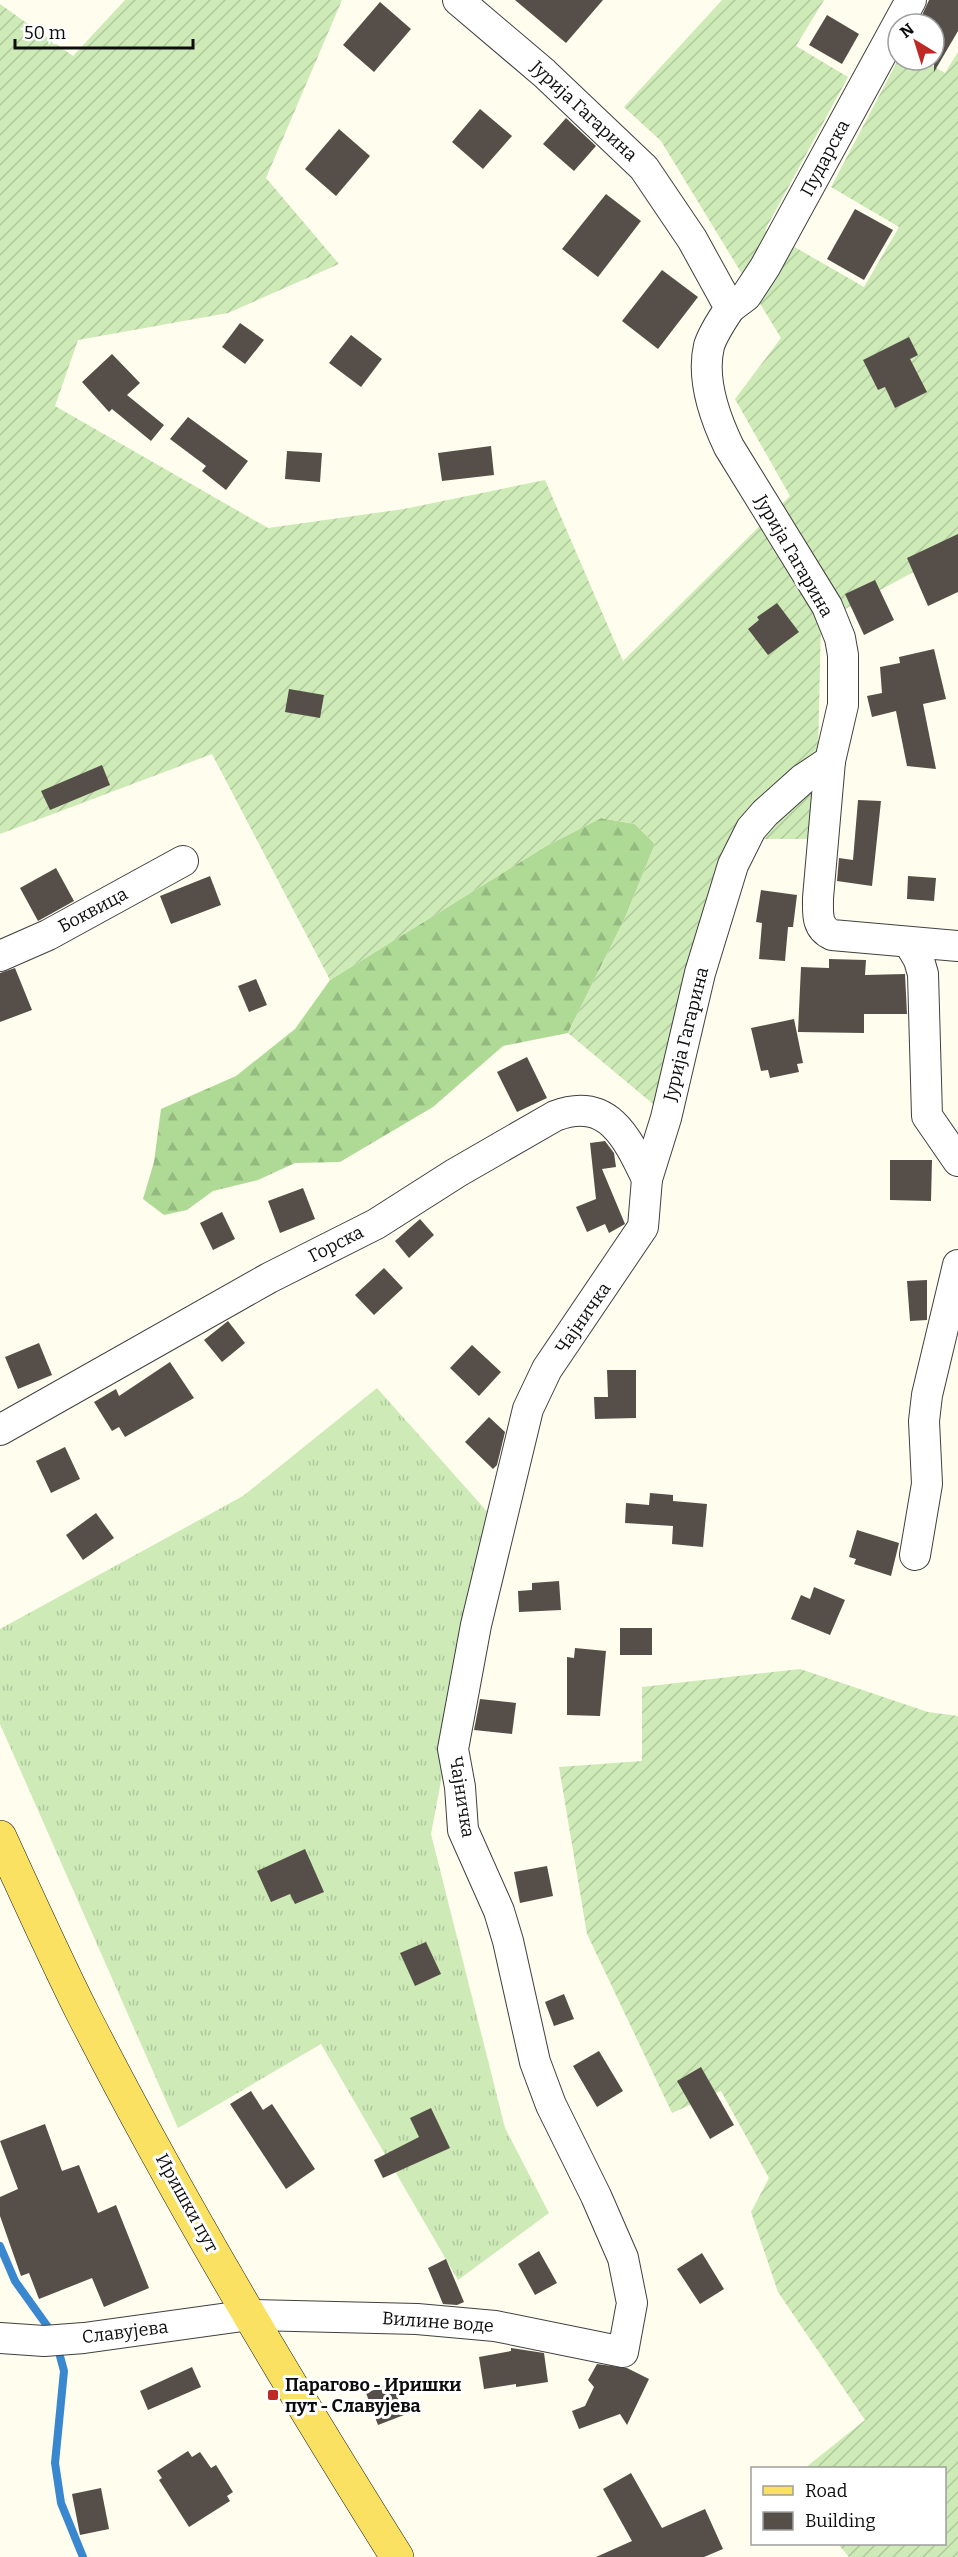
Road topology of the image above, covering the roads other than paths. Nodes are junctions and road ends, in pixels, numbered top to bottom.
1 (458, 0) edge
2 (911, 0) edge
3 (730, 309) junction
4 (830, 761) junction
5 (183, 861) dead end
6 (909, 943) junction
7 (958, 946) edge
8 (0, 956) edge
9 (958, 1161) edge
10 (647, 1179) junction
11 (958, 1265) edge
12 (0, 1430) edge
13 (915, 1555) dead end
14 (0, 1837) edge
15 (250, 2315) junction
16 (0, 2338) edge
17 (623, 2352) joint
18 (397, 2557) edge

1 - 3 street, Јурија Гагарина
2 - 3 street, Пударска
3 - 4 street, Јурија Гагарина
4 - 6 street
4 - 10 street, Јурија Гагарина
5 - 8 street, Боквица
6 - 7 street
6 - 9 street
10 - 12 street, Горска
10 - 17 street, Чајничка
11 - 13 street
14 - 15 main road, Иришки пут
15 - 16 street, Славујева
15 - 17 street, Вилине воде
15 - 18 main road, Иришки пут

